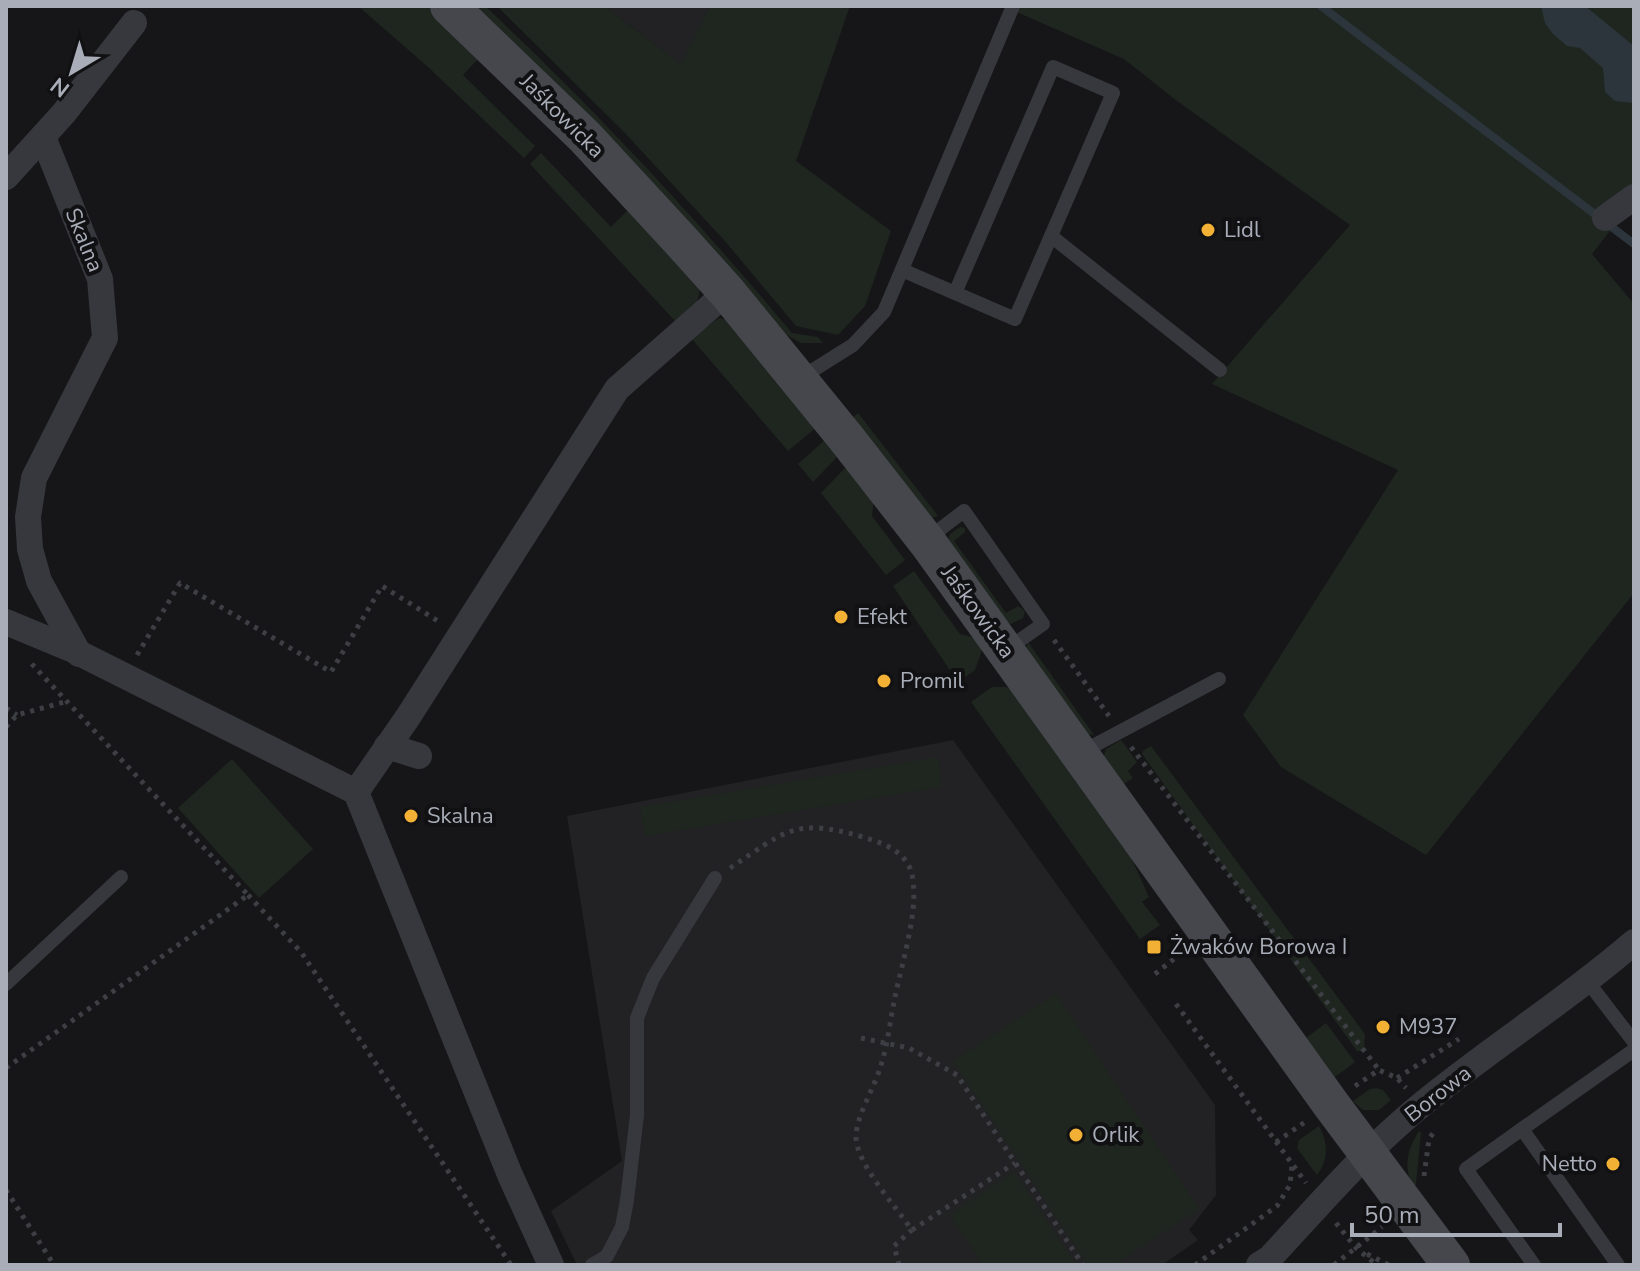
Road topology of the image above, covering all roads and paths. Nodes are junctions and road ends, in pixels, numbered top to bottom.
1 (449, 6) edge
2 (1013, 6) edge
3 (134, 23) dead end
4 (43, 137) junction
5 (6, 177) edge
6 (1634, 197) edge
7 (1605, 218) dead end
8 (1051, 236) junction
9 (902, 270) junction
10 (727, 292) junction
11 (955, 293) junction
12 (1220, 370) dead end
13 (798, 379) junction
14 (925, 540) junction
15 (6, 622) edge
16 (441, 623) dead end
17 (1043, 624) junction
18 (1006, 651) junction
19 (79, 654) junction
20 (125, 677) junction
21 (1219, 679) dead end
22 (68, 701) dead end
23 (6, 708) edge
24 (17, 715) junction
25 (6, 727) edge
26 (1120, 732) junction
27 (387, 746) junction
28 (1080, 753) junction
29 (419, 756) dead end
30 (356, 792) junction
31 (121, 877) dead end
32 (715, 878) joint
33 (248, 895) dead end
34 (1176, 941) dead end
35 (1634, 942) edge
36 (1155, 974) dead end
37 (1588, 982) junction
38 (6, 984) edge
39 (1176, 1004) dead end
40 (861, 1038) dead end
41 (1634, 1042) edge
42 (886, 1043) junction
43 (1634, 1050) edge
44 (6, 1056) edge
45 (17, 1058) dead end
46 (1379, 1070) junction
47 (1351, 1088) dead end
48 (1410, 1093) dead end
49 (1313, 1117) dead end
50 (1438, 1127) dead end
51 (1522, 1129) junction
52 (1276, 1142) junction
53 (1367, 1154) junction
54 (1015, 1163) junction
55 (1292, 1164) junction
56 (1424, 1180) dead end
57 (6, 1190) edge
58 (1314, 1193) dead end
59 (1388, 1222) dead end
60 (912, 1230) junction
61 (1356, 1248) junction
62 (54, 1265) edge
63 (511, 1265) edge
64 (551, 1265) edge
65 (592, 1265) edge
66 (899, 1265) edge
67 (1083, 1265) edge
68 (1195, 1265) edge
69 (1259, 1265) edge
70 (1334, 1265) edge
71 (1377, 1265) edge
72 (1389, 1265) edge
73 (1451, 1265) edge
74 (1534, 1265) edge
75 (1618, 1265) edge

1 - 10 street, Jaśkowicka
2 - 9 lane
3 - 4 street
4 - 5 street
4 - 19 street, Skalna
6 - 7 street
8 - 11 lane
8 - 11 lane
8 - 12 lane
9 - 11 lane
9 - 13 lane
10 - 13 street, Jaśkowicka
10 - 27 street
13 - 14 street, Jaśkowicka
14 - 17 lane
14 - 18 street, Jaśkowicka
15 - 19 street
16 - 20 path
17 - 18 lane
17 - 26 path
18 - 28 street, Jaśkowicka
19 - 20 street
20 - 30 street
21 - 26 lane
22 - 24 path
23 - 24 path
24 - 25 path
26 - 28 lane
26 - 46 path
27 - 29 street
27 - 30 street
28 - 53 street, Jaśkowicka
30 - 64 street
31 - 38 lane
32 - 42 path
32 - 65 lane
33 - 63 path
34 - 36 path
35 - 37 street, Borowa
37 - 41 lane
37 - 53 street, Borowa
39 - 52 path
40 - 42 path
42 - 54 path
42 - 60 path
43 - 51 lane
44 - 45 path
46 - 47 path
46 - 48 path
49 - 52 path
50 - 56 path
51 - 74 lane
51 - 75 lane
52 - 55 path
53 - 69 street, Borowa
53 - 73 street, Jaśkowicka
54 - 60 path
54 - 67 path
55 - 58 path
55 - 68 path
57 - 62 path
59 - 61 path
60 - 66 path
61 - 70 path
61 - 71 path
61 - 72 path

